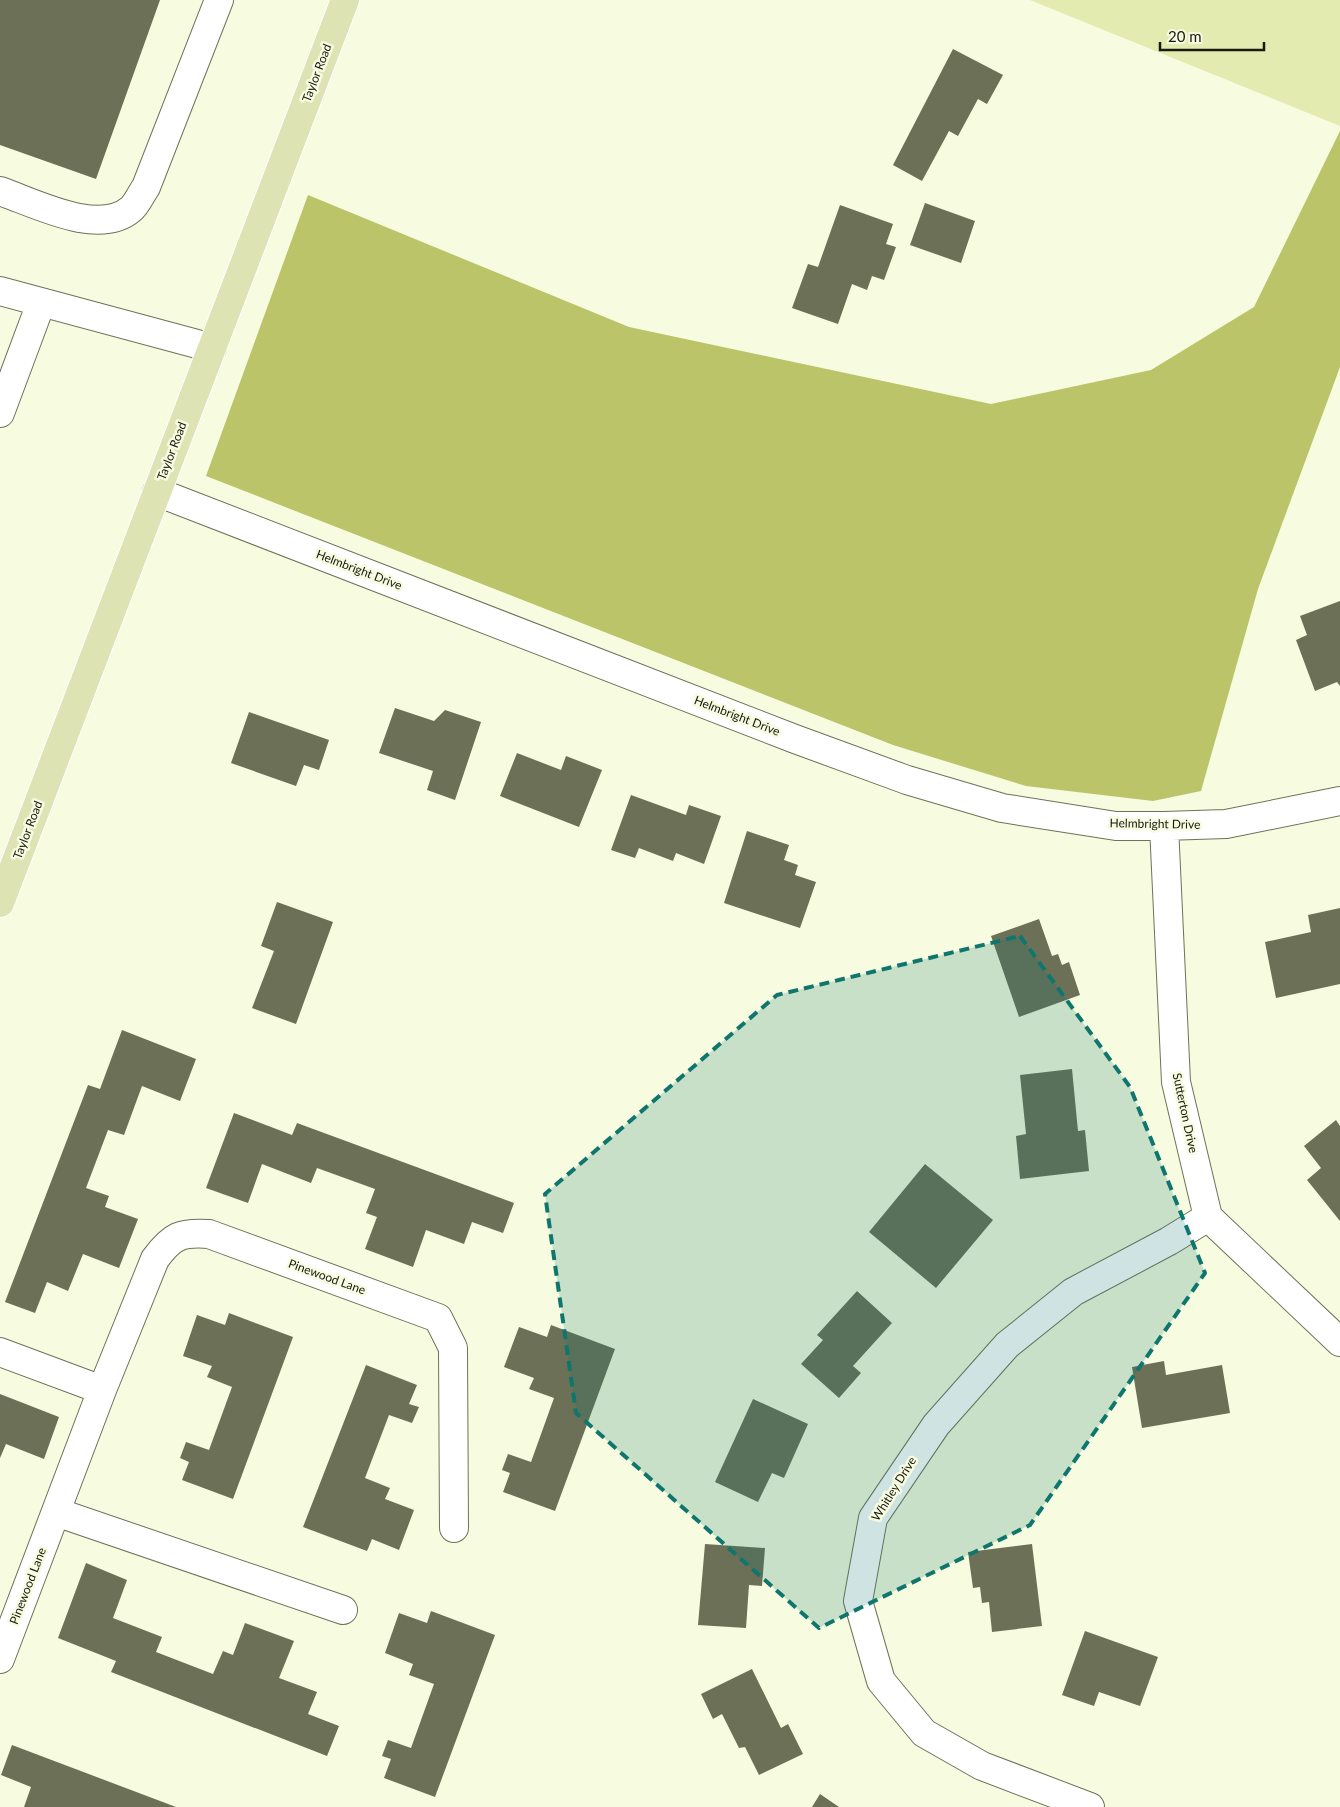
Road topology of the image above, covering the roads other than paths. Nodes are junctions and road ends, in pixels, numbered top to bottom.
1 (219, 0) edge
2 (345, 0) edge
3 (0, 191) edge
4 (0, 291) edge
5 (41, 302) junction
6 (212, 348) junction
7 (0, 413) edge
8 (157, 492) junction
9 (1340, 801) edge
10 (1164, 826) junction
11 (0, 903) edge
12 (1208, 1217) junction
13 (1340, 1342) edge
14 (0, 1352) edge
15 (102, 1390) junction
16 (56, 1512) junction
17 (454, 1528) dead end
18 (343, 1610) dead end
19 (0, 1659) edge
20 (1090, 1807) edge

1 - 3 street
2 - 6 main road, Taylor Road
4 - 5 street
5 - 6 street
5 - 7 street
6 - 8 main road, Taylor Road
8 - 10 street, Helmbright Drive
8 - 11 main road, Taylor Road
9 - 10 street, Helmbright Drive
10 - 12 street, Sutterton Drive
12 - 13 street
12 - 20 street, Whitley Drive
14 - 15 street
15 - 16 street, Pinewood Lane
15 - 17 street, Pinewood Lane
16 - 18 street
16 - 19 street, Pinewood Lane

